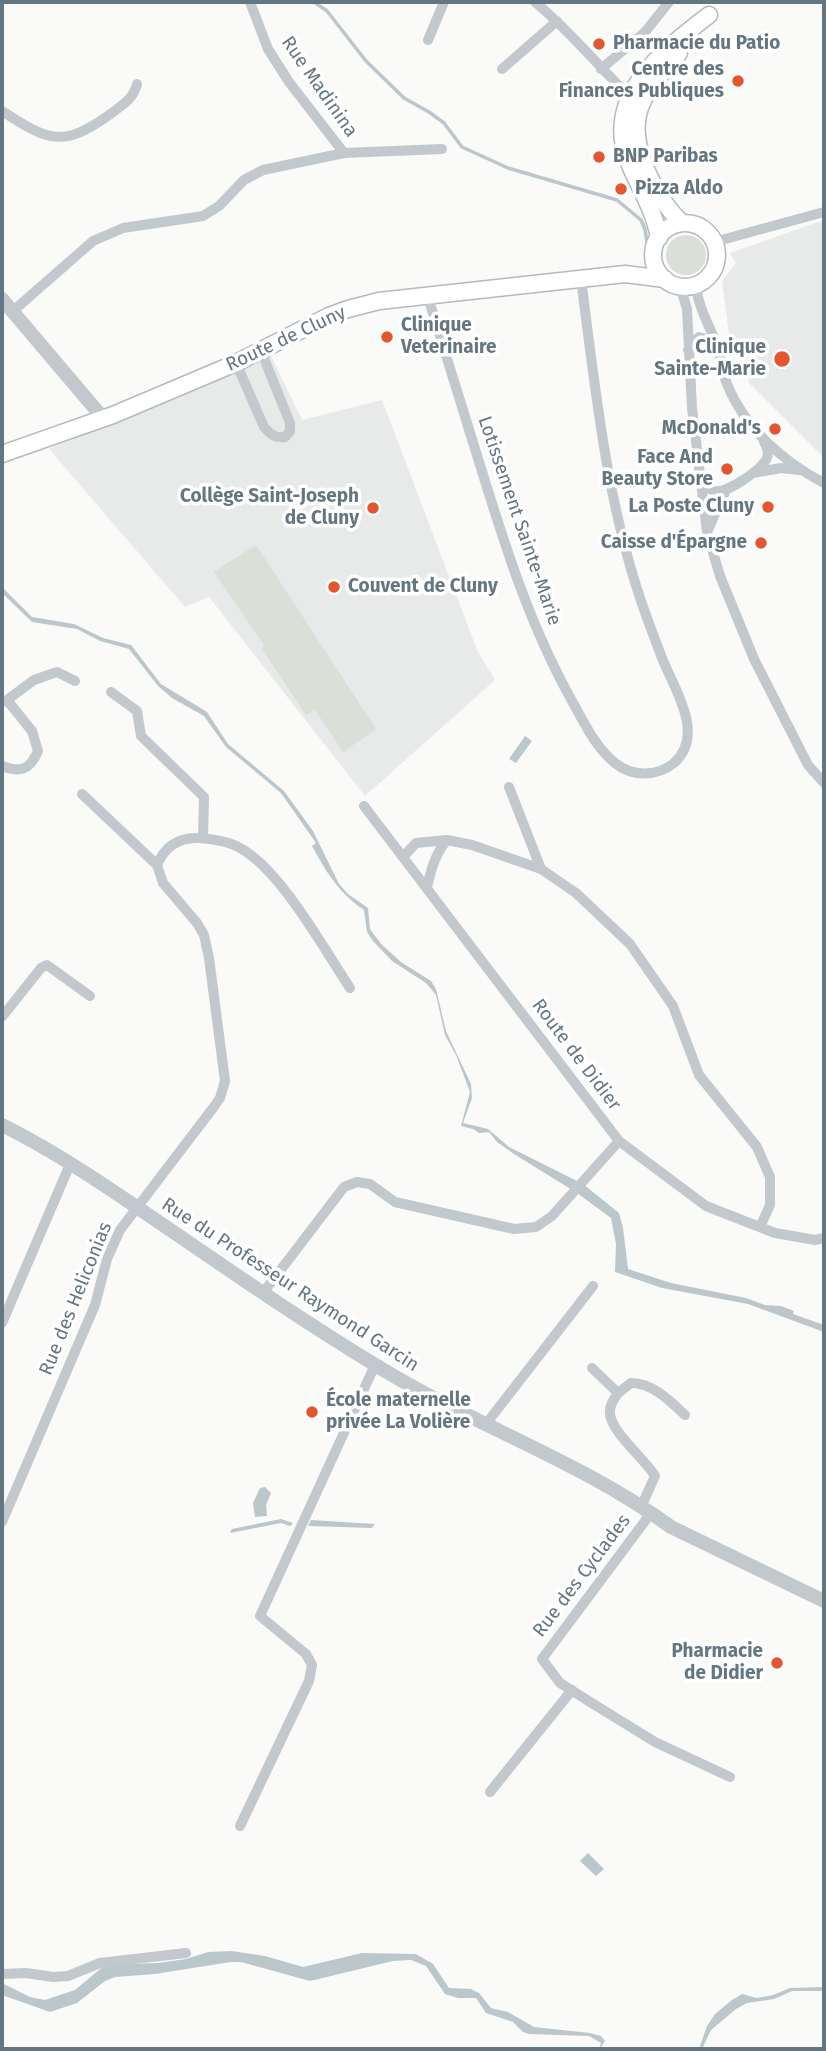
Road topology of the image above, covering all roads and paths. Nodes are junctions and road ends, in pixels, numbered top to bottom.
1 (250, 2) edge
2 (444, 2) edge
3 (535, 2) edge
4 (669, 2) edge
5 (713, 8) edge
6 (557, 21) junction
7 (428, 40) dead end
8 (502, 69) dead end
9 (601, 69) junction
10 (137, 84) dead end
11 (631, 104) junction
12 (2, 111) edge
13 (442, 149) dead end
14 (344, 153) junction
15 (824, 212) edge
16 (682, 223) junction
17 (714, 242) junction
18 (656, 245) junction
19 (625, 274) junction
20 (581, 279) junction
21 (680, 284) junction
22 (427, 295) junction
23 (2, 299) edge
24 (13, 311) junction
25 (718, 347) junction
26 (261, 351) junction
27 (687, 352) junction
28 (236, 363) junction
29 (103, 418) junction
30 (763, 439) junction
31 (2, 454) edge
32 (801, 471) junction
33 (753, 472) junction
34 (700, 482) junction
35 (824, 483) edge
36 (726, 490) junction
37 (707, 532) junction
38 (75, 681) dead end
39 (111, 692) dead end
40 (4, 701) edge
41 (2, 766) edge
42 (824, 783) edge
43 (509, 787) dead end
44 (82, 793) dead end
45 (364, 806) dead end
46 (203, 838) junction
47 (447, 840) junction
48 (404, 856) junction
49 (157, 864) junction
50 (541, 869) junction
51 (427, 887) junction
52 (350, 988) dead end
53 (90, 996) dead end
54 (2, 1017) edge
55 (2, 1125) edge
56 (619, 1141) junction
57 (71, 1162) junction
58 (136, 1207) junction
59 (761, 1227) junction
60 (824, 1238) edge
61 (593, 1286) dead end
62 (263, 1293) junction
63 (2, 1323) edge
64 (375, 1365) junction
65 (592, 1368) dead end
66 (618, 1393) junction
67 (685, 1415) dead end
68 (486, 1424) junction
69 (646, 1510) junction
70 (2, 1522) edge
71 (824, 1601) edge
72 (572, 1690) junction
73 (730, 1777) dead end
74 (491, 1792) dead end
75 (240, 1826) dead end
76 (186, 1953) dead end
77 (2, 1974) edge

1 - 14 street, Rue Madinina
2 - 7 street
3 - 6 street
4 - 9 street
5 - 11 main road
6 - 8 street
6 - 9 street
9 - 11 street
10 - 12 street
11 - 16 main road
11 - 18 main road
13 - 14 street
14 - 24 street
15 - 17 street
16 - 17 main road
16 - 18 main road
17 - 21 main road
18 - 19 main road, Route de Cluny
18 - 21 main road
19 - 20 main road, Route de Cluny
19 - 21 main road, Route de Cluny
20 - 22 main road, Route de Cluny
20 - 22 street, Lotissement Sainte-Marie
21 - 25 street
21 - 27 street
22 - 26 main road, Route de Cluny
23 - 24 street
24 - 29 street
25 - 27 street
25 - 30 street
26 - 28 main road, Route de Cluny
26 - 28 street
27 - 34 street
28 - 29 main road, Route de Cluny
29 - 31 main road, Route de Cluny
30 - 32 street
30 - 33 street
32 - 33 street
32 - 35 street
33 - 36 street
34 - 36 street
34 - 37 street
36 - 37 street
37 - 42 street
38 - 40 street
39 - 46 street
40 - 41 street
43 - 50 street
44 - 49 street, Rue des Heliconias
45 - 48 street, Route de Didier
46 - 49 street
46 - 52 street
47 - 48 street
47 - 50 street
47 - 51 street
48 - 51 street, Route de Didier
49 - 58 street, Rue des Heliconias
50 - 59 street
51 - 56 street, Route de Didier
53 - 54 street
55 - 57 street, Rue du Professeur Raymond Garcin
56 - 59 street, Route de Didier
56 - 62 street
57 - 58 street, Rue du Professeur Raymond Garcin
57 - 63 street
58 - 62 street, Rue du Professeur Raymond Garcin
58 - 70 street, Rue des Heliconias
59 - 60 street, Route de Didier
61 - 68 street
62 - 64 street, Rue du Professeur Raymond Garcin
64 - 68 street, Rue du Professeur Raymond Garcin
64 - 75 street
65 - 66 street
66 - 67 street
66 - 69 street
68 - 69 street, Rue du Professeur Raymond Garcin
69 - 71 street, Rue du Professeur Raymond Garcin
69 - 72 street, Rue des Cyclades
72 - 73 street, Rue des Cyclades
72 - 74 street
76 - 77 street

